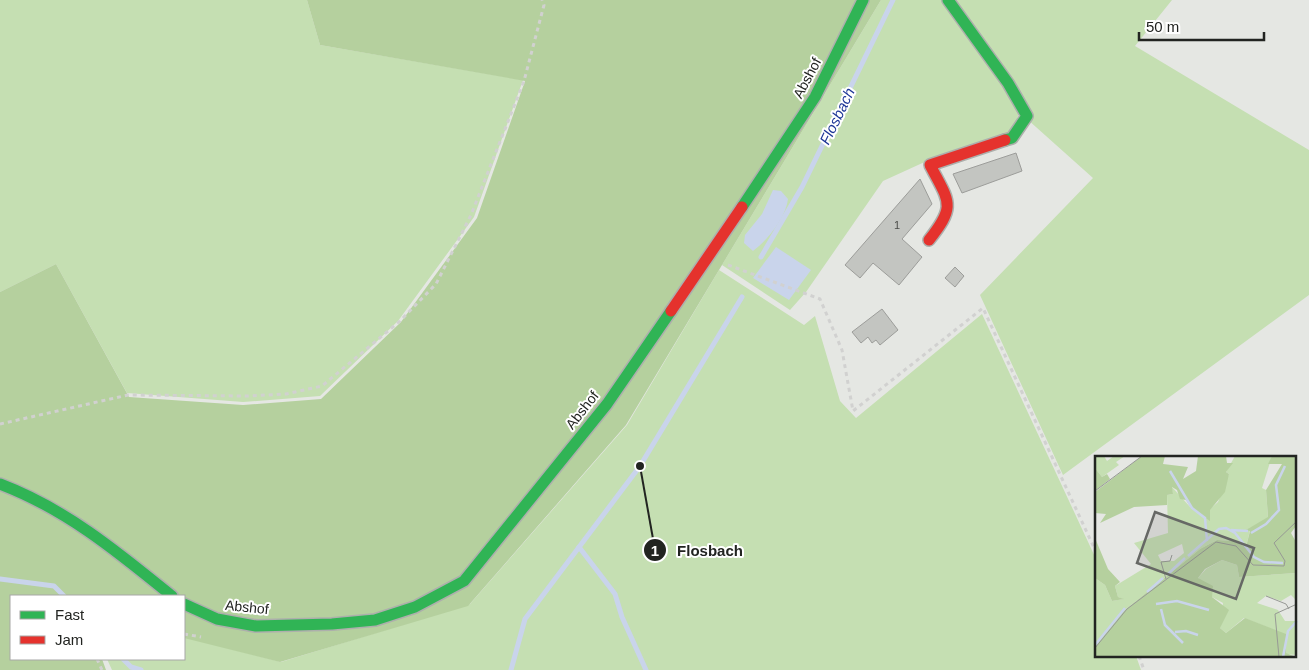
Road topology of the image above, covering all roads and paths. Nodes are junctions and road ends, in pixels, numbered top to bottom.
1 (542, 0) edge
2 (863, 0) edge
3 (948, 0) edge
4 (929, 240) dead end
5 (709, 257) junction
6 (0, 424) edge
7 (0, 484) edge
8 (1095, 550) edge
9 (171, 595) edge
10 (185, 604) edge
11 (1140, 658) edge
12 (1144, 670) edge

1 - 6 path
2 - 5 street, Abshof
3 - 4 street
5 - 8 path
5 - 10 street, Abshof
7 - 9 street
11 - 12 path

